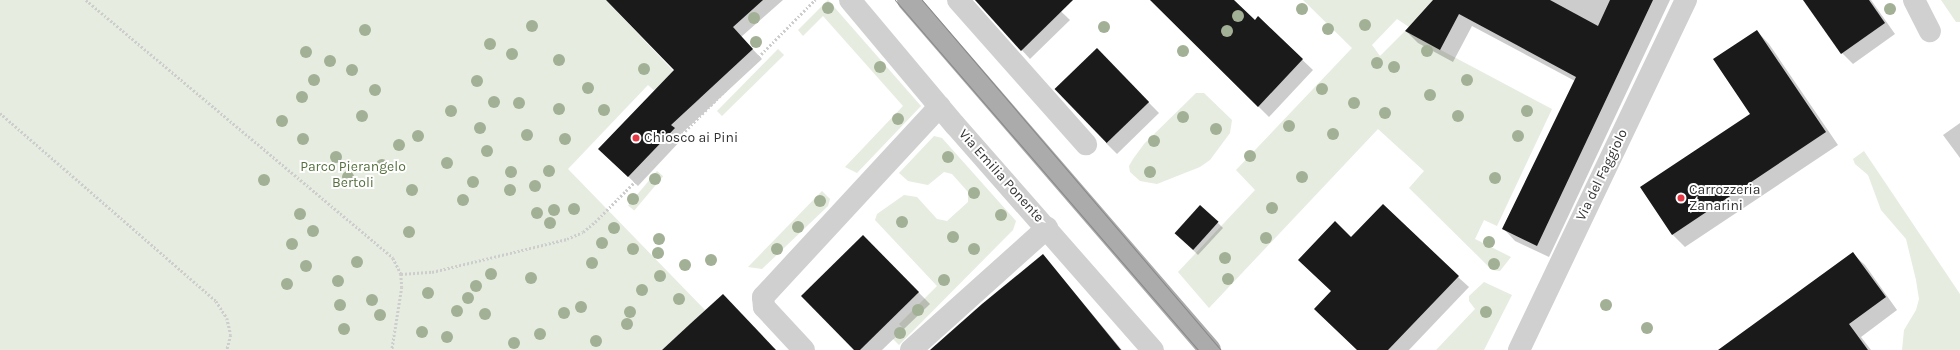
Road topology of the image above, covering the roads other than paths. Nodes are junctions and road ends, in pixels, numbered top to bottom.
1 (850, 0) edge
2 (908, 0) edge
3 (958, 0) edge
4 (1686, 0) edge
5 (1914, 0) edge
6 (1930, 31) dead end
7 (940, 106) junction
8 (1086, 144) dead end
9 (1047, 228) junction
10 (804, 350) edge
11 (911, 350) edge
12 (1153, 350) edge
13 (1210, 350) edge
14 (1519, 350) edge

1 - 7 street, Via Emilia Ponente
2 - 13 main road
3 - 8 street
4 - 14 street, Via del Faggiolo
5 - 6 street
7 - 9 street, Via Emilia Ponente
7 - 10 street
9 - 11 street
9 - 12 street, Via Emilia Ponente

